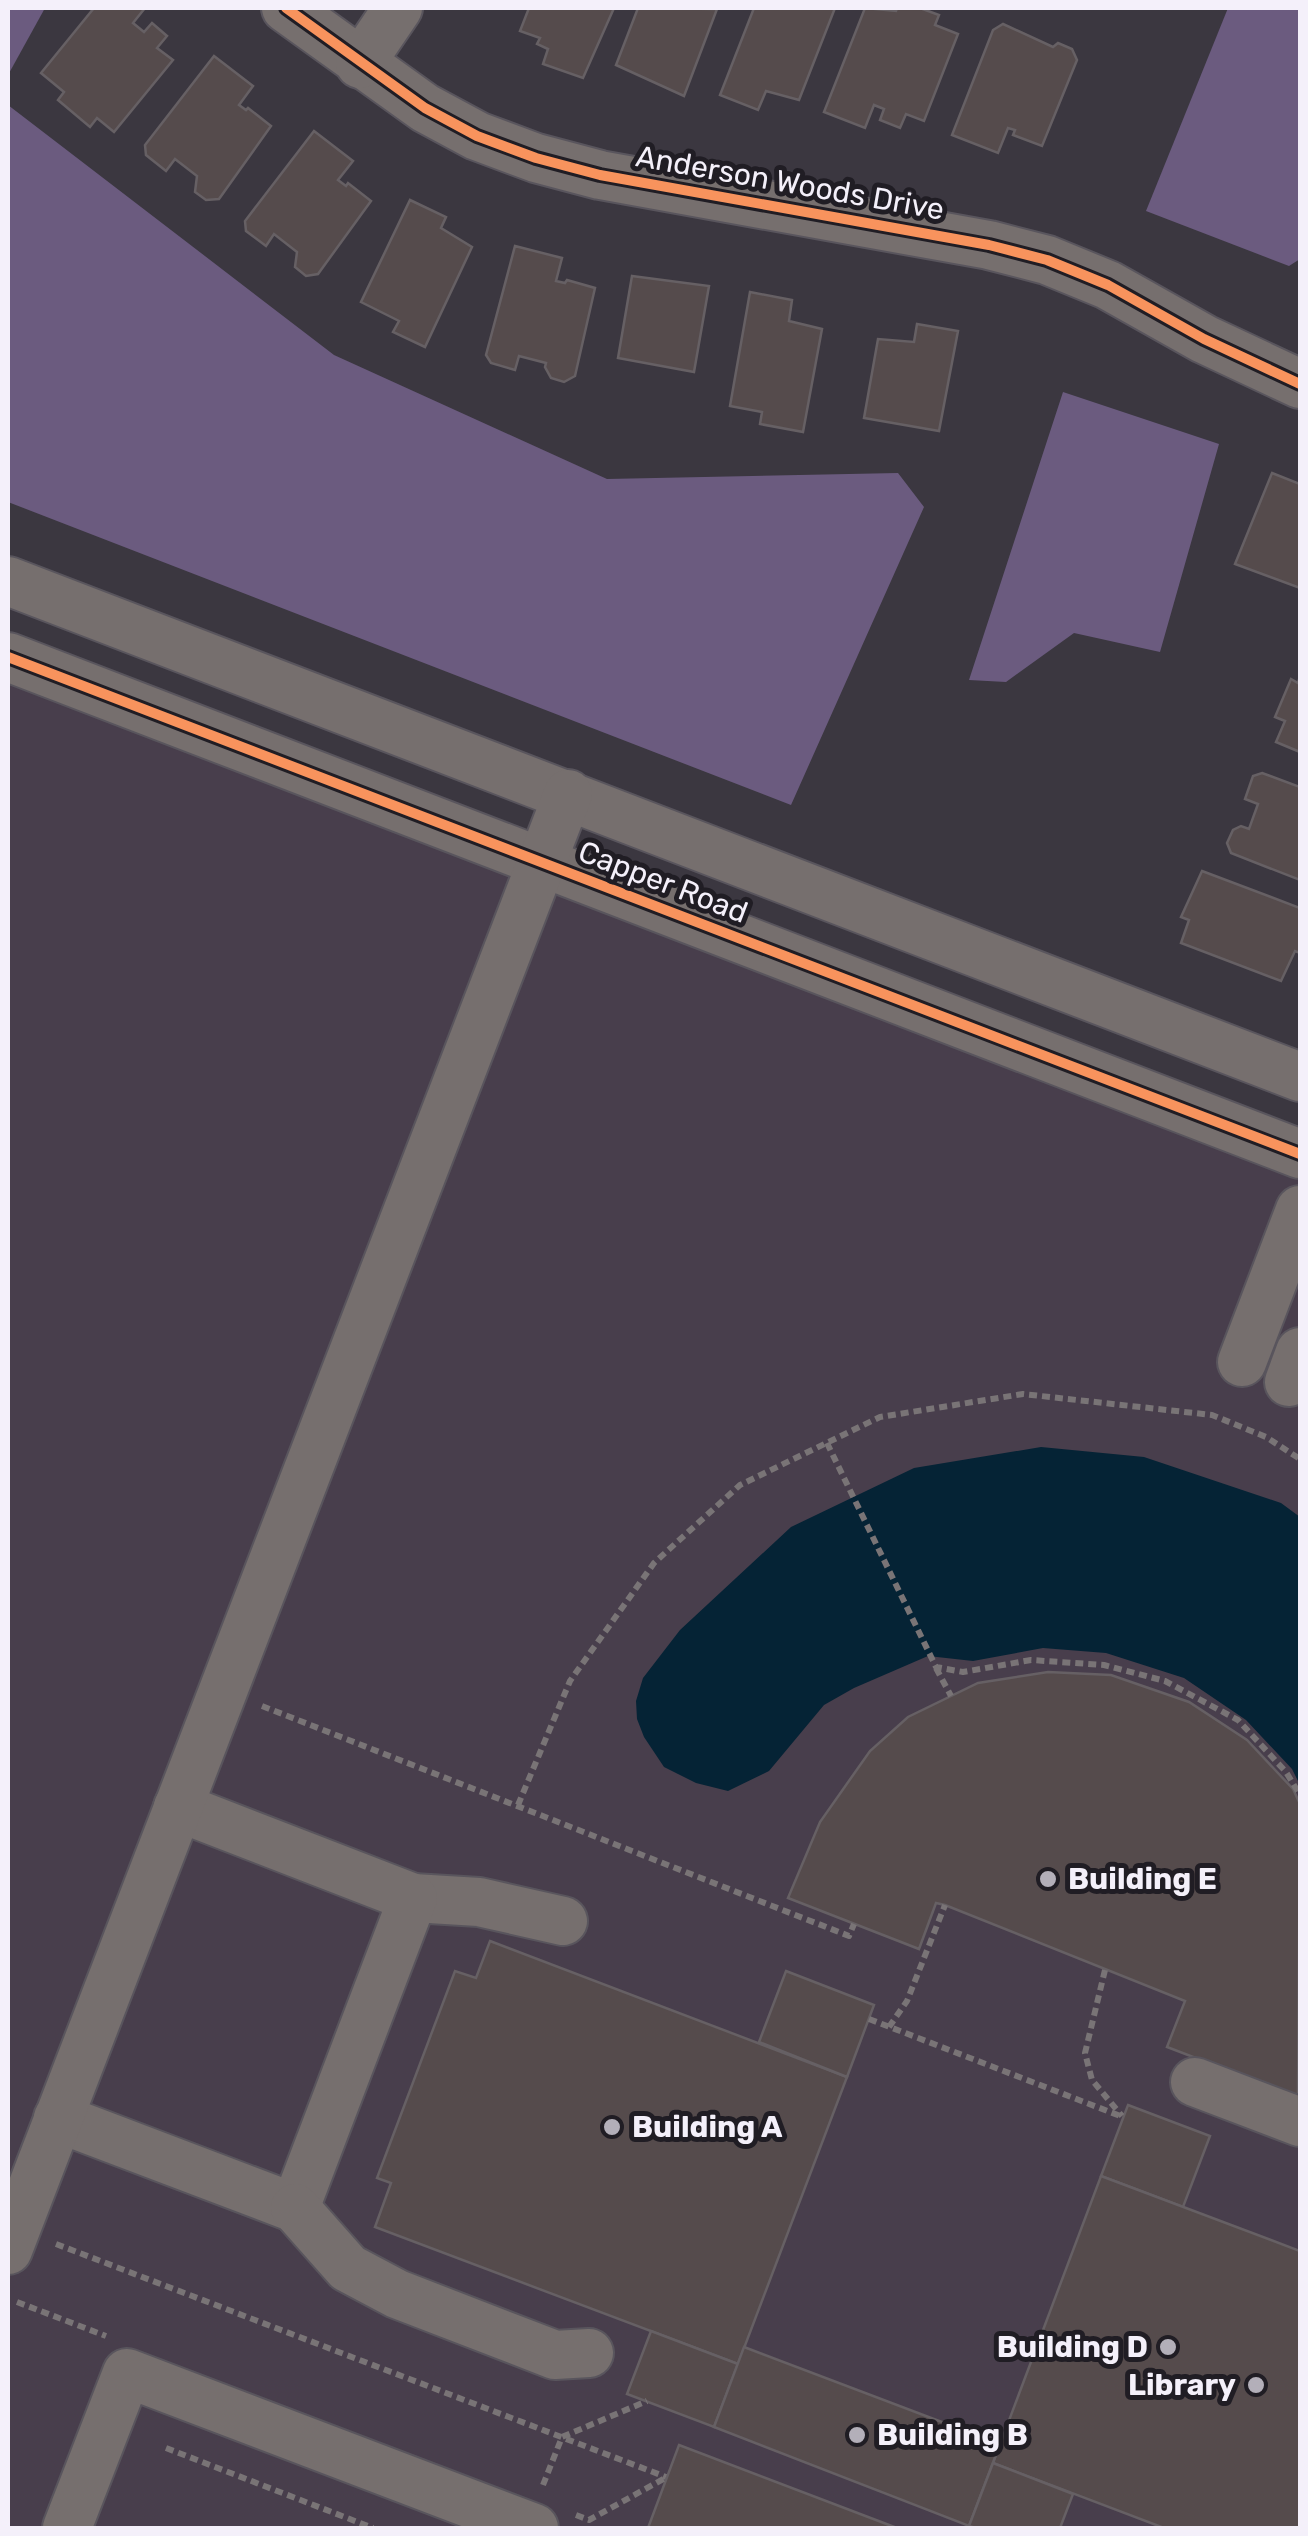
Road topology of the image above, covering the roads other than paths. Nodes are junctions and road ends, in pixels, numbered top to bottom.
1 (286, 8) edge
2 (398, 8) edge
3 (360, 64) junction
4 (1300, 384) edge
5 (8, 581) edge
6 (8, 657) edge
7 (568, 794) junction
8 (541, 862) junction
9 (1300, 1078) edge
10 (1300, 1154) edge
11 (1300, 1210) edge
12 (1242, 1362) dead end
13 (178, 1806) junction
14 (414, 1898) junction
15 (563, 1921) dead end
16 (1195, 2082) dead end
17 (58, 2118) junction
18 (1300, 2122) edge
19 (295, 2208) junction
20 (24, 2244) edge
21 (589, 2353) dead end
22 (529, 2526) edge
23 (67, 2528) edge

1 - 3 street, Anderson Woods Drive
2 - 3 street
3 - 4 street, Anderson Woods Drive
5 - 7 street, Capper Road
6 - 8 street, Capper Road
7 - 8 street
7 - 9 street, Capper Road
8 - 10 street, Capper Road
8 - 13 street
11 - 12 street
13 - 14 street
13 - 17 street
14 - 15 street
14 - 19 street
16 - 18 street
17 - 19 street
17 - 20 street
19 - 21 street
22 - 23 street

